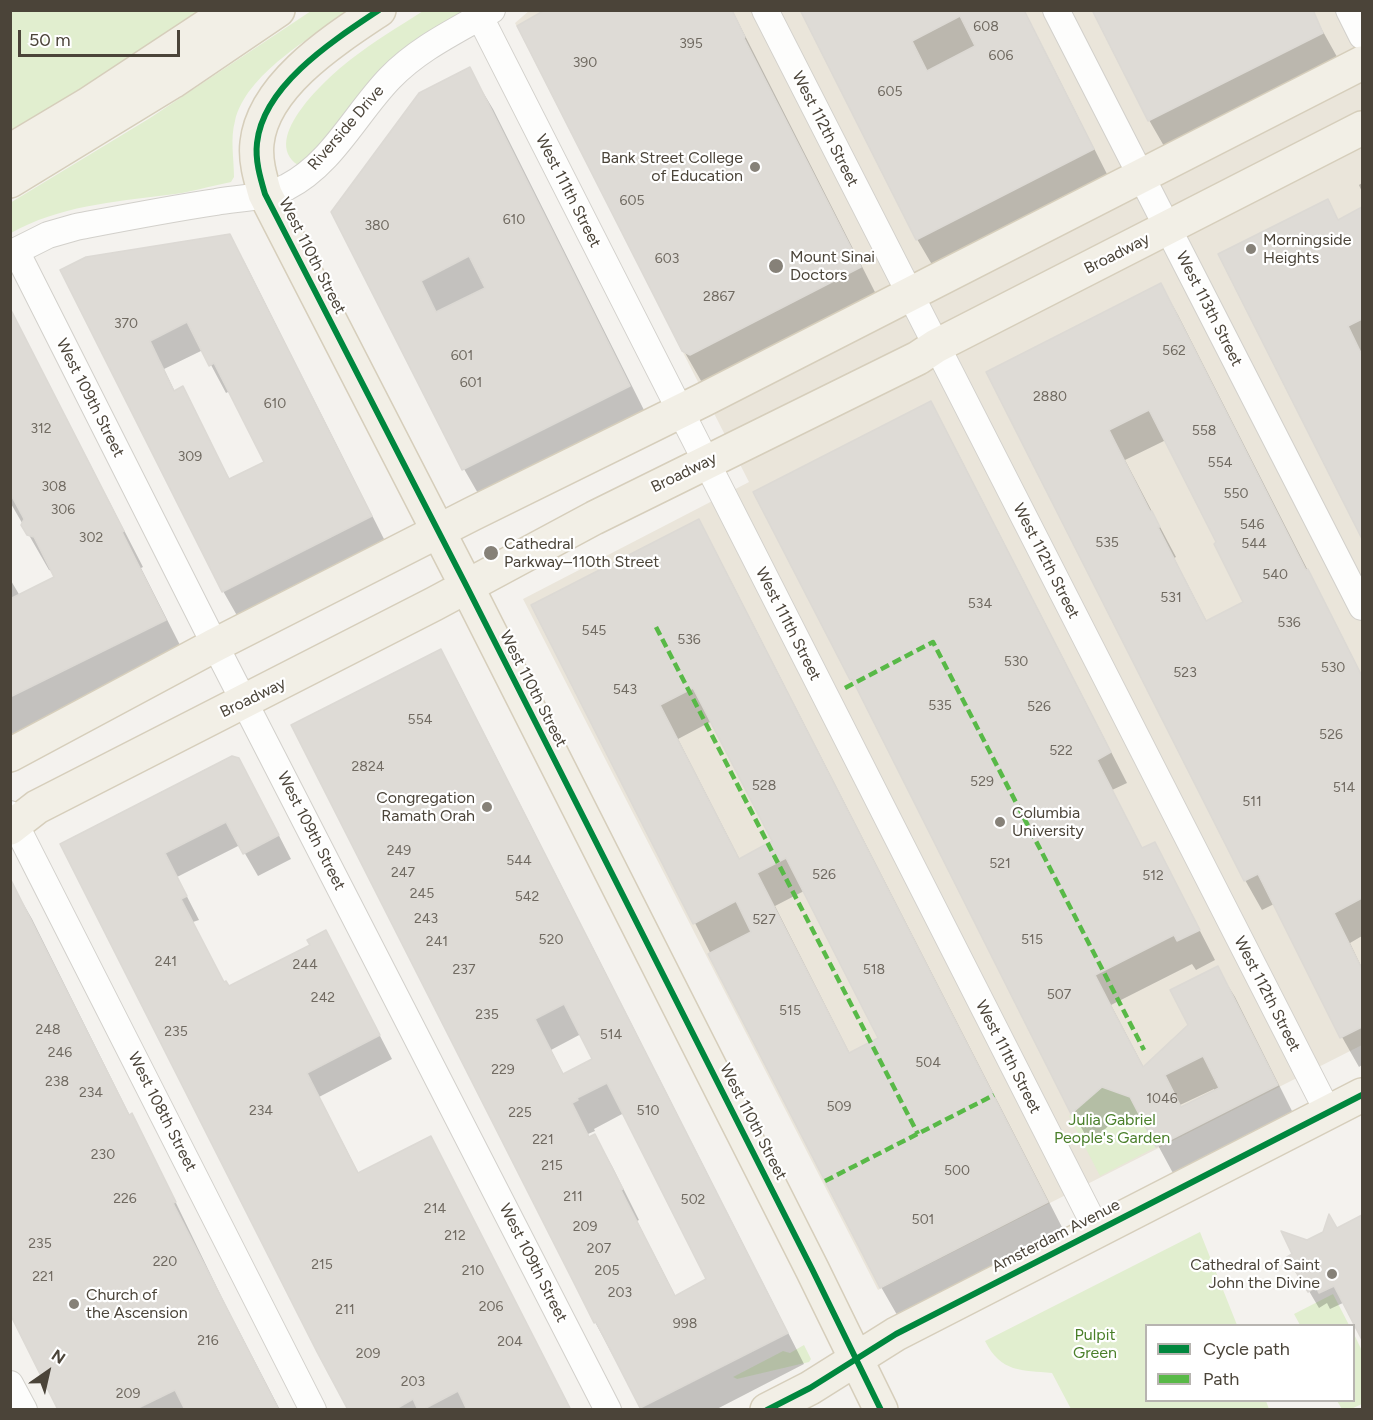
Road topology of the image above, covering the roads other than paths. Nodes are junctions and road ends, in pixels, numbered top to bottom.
1 (231, 10) edge
2 (278, 10) edge
3 (379, 10) edge
4 (765, 10) edge
5 (1056, 10) edge
6 (1349, 10) edge
7 (486, 14) edge
8 (1362, 36) edge
9 (1362, 63) edge
10 (1362, 128) edge
11 (10, 150) edge
12 (1141, 176) junction
13 (10, 181) edge
14 (265, 194) junction
15 (1167, 228) junction
16 (13, 252) edge
17 (910, 294) junction
18 (936, 346) junction
19 (680, 412) junction
20 (706, 462) junction
21 (439, 532) junction
22 (467, 587) junction
23 (1362, 607) edge
24 (215, 645) junction
25 (245, 701) junction
26 (10, 754) edge
27 (12, 822) edge
28 (1362, 1095) edge
29 (1328, 1112) junction
30 (1096, 1230) junction
31 (857, 1360) junction
32 (10, 1384) edge
33 (24, 1410) edge
34 (313, 1410) edge
35 (608, 1410) edge
36 (767, 1410) edge
37 (881, 1410) edge

1 - 11 main road
2 - 13 main road
3 - 14 main road, West 110th Street
4 - 17 street, West 112th Street
5 - 12 street, West 113th Street
6 - 8 street
7 - 14 street, Riverside Drive
7 - 19 street, West 111th Street
9 - 12 main road
10 - 15 main road, Broadway
12 - 15 street, West 113th Street
12 - 17 main road
14 - 16 street, Riverside Drive
14 - 21 main road, West 110th Street
15 - 18 main road, Broadway
15 - 23 street, West 113th Street
16 - 24 street, West 109th Street
17 - 18 street, West 112th Street
17 - 19 main road
18 - 20 main road, Broadway
18 - 29 street, West 112th Street
19 - 20 street, West 111th Street
19 - 21 main road
20 - 22 main road, Broadway
20 - 30 street, West 111th Street
21 - 22 main road, West 110th Street
21 - 24 main road
22 - 25 main road, Broadway
22 - 31 main road, West 110th Street
24 - 25 street, West 109th Street
24 - 26 main road
25 - 27 main road, Broadway
25 - 35 street, West 109th Street
27 - 34 street, West 108th Street
28 - 29 main road, Amsterdam Avenue
29 - 30 main road, Amsterdam Avenue
30 - 31 main road, Amsterdam Avenue
31 - 36 main road, Amsterdam Avenue
31 - 37 main road, West 110th Street
32 - 33 street

